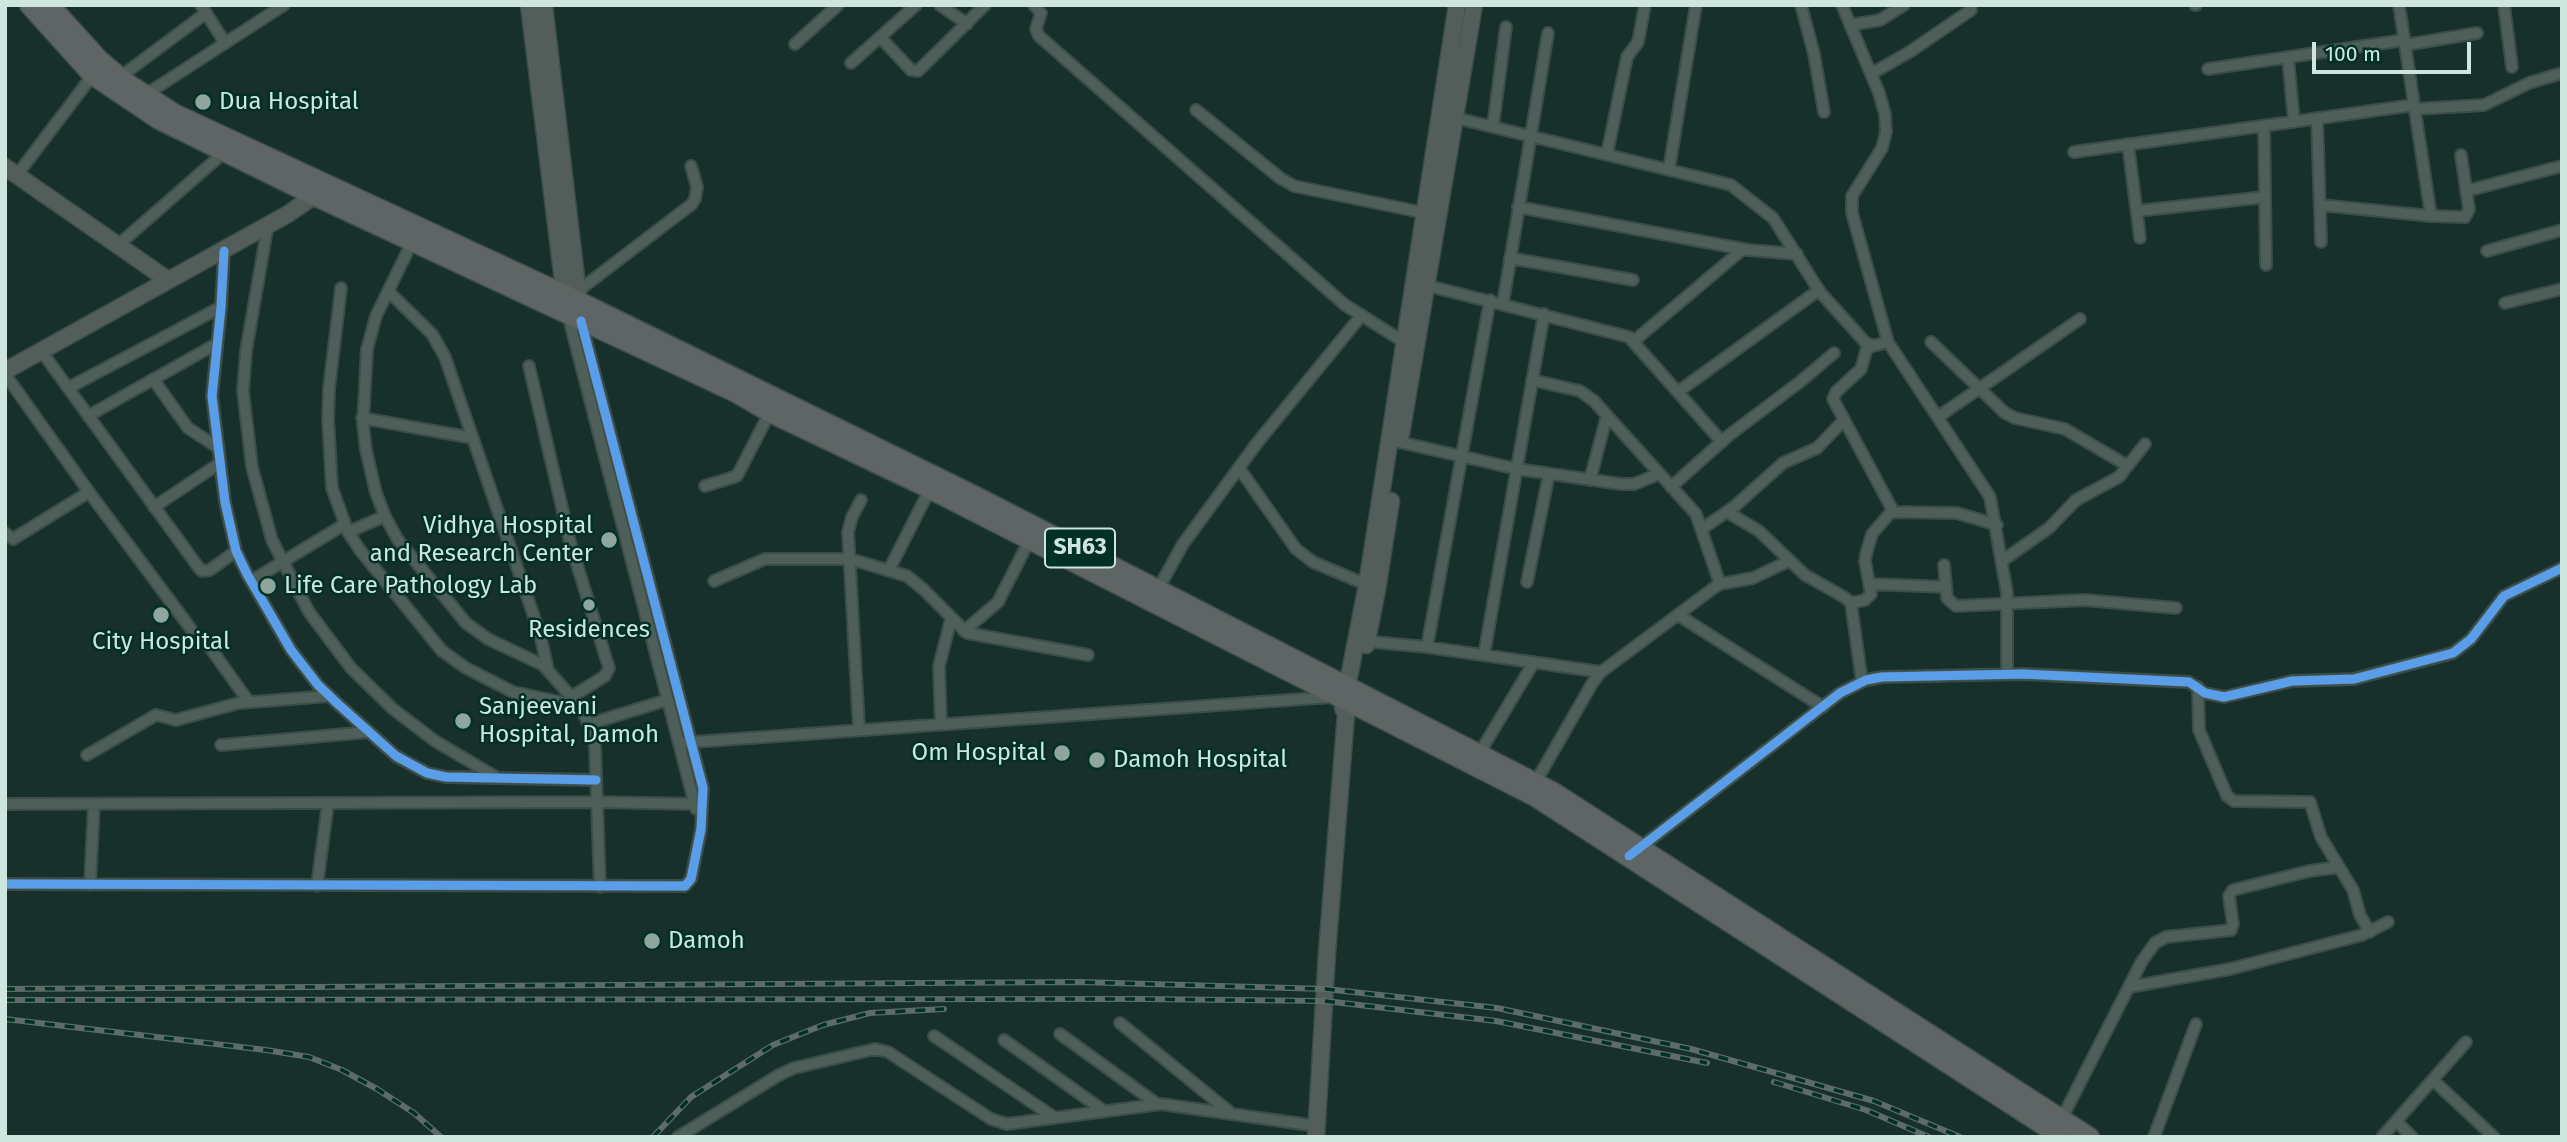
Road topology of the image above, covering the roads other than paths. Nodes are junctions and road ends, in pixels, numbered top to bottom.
1 (29, 5) edge
2 (284, 5) edge
3 (529, 5) edge
4 (544, 5) edge
5 (838, 5) edge
6 (916, 5) edge
7 (940, 5) edge
8 (985, 5) edge
9 (1457, 5) edge
10 (1474, 5) edge
11 (1645, 5) edge
12 (1696, 5) edge
13 (1801, 5) edge
14 (1842, 5) edge
15 (1904, 5) edge
16 (2399, 5) edge
17 (2504, 5) edge
18 (1036, 6) edge
19 (204, 9) edge
20 (269, 9) edge
21 (1972, 10) dead end
22 (49, 12) edge
23 (967, 24) junction
24 (1850, 25) junction
25 (1506, 27) dead end
26 (1548, 33) dead end
27 (2477, 33) dead end
28 (880, 37) junction
29 (2405, 42) junction
30 (225, 43) junction
31 (795, 44) dead end
32 (2288, 57) junction
33 (852, 63) dead end
34 (2512, 67) dead end
35 (98, 69) junction
36 (2208, 69) dead end
37 (2562, 73) edge
38 (1871, 74) junction
39 (120, 77) junction
40 (140, 101) junction
41 (2415, 107) junction
42 (1196, 110) dead end
43 (1824, 111) dead end
44 (1456, 118) junction
45 (2317, 118) junction
46 (2294, 122) junction
47 (1493, 126) junction
48 (2264, 126) junction
49 (1529, 134) junction
50 (2128, 144) junction
51 (230, 146) junction
52 (2074, 152) dead end
53 (1608, 154) junction
54 (2461, 155) dead end
55 (691, 166) dead end
56 (2562, 166) edge
57 (1669, 169) junction
58 (11, 172) edge
59 (317, 189) junction
60 (2466, 191) junction
61 (2265, 197) junction
62 (2320, 205) junction
63 (1518, 206) junction
64 (2137, 211) junction
65 (1425, 213) junction
66 (2431, 216) junction
67 (268, 224) junction
68 (2562, 230) edge
69 (415, 234) junction
70 (2140, 238) dead end
71 (2321, 243) dead end
72 (117, 246) junction
73 (1744, 249) junction
74 (224, 251) junction
75 (2487, 251) dead end
76 (1797, 254) junction
77 (1510, 258) junction
78 (2266, 265) dead end
79 (168, 280) junction
80 (1633, 280) dead end
81 (1425, 285) junction
82 (341, 288) dead end
83 (2562, 289) edge
84 (1819, 290) junction
85 (388, 291) junction
86 (1490, 300) junction
87 (1503, 303) junction
88 (2505, 303) dead end
89 (574, 304) junction
90 (221, 307) junction
91 (1544, 314) junction
92 (1361, 316) junction
93 (2080, 319) dead end
94 (1634, 341) junction
95 (1404, 342) junction
96 (1888, 342) junction
97 (1931, 342) dead end
98 (216, 344) junction
99 (1868, 344) junction
100 (42, 352) junction
101 (1834, 353) dead end
102 (528, 366) dead end
103 (5, 372) edge
104 (153, 379) junction
105 (1532, 380) junction
106 (68, 388) junction
107 (1978, 389) junction
108 (1679, 391) junction
109 (773, 405) junction
110 (1606, 415) junction
111 (88, 416) junction
112 (1938, 417) junction
113 (362, 418) junction
114 (1844, 420) junction
115 (473, 438) junction
116 (1399, 442) junction
117 (1722, 442) junction
118 (2145, 444) dead end
119 (218, 447) junction
120 (1461, 457) junction
121 (220, 463) junction
122 (2128, 466) junction
123 (1239, 468) junction
124 (1517, 469) junction
125 (1549, 474) junction
126 (1659, 474) junction
127 (1590, 480) junction
128 (933, 483) junction
129 (705, 486) dead end
130 (1671, 487) junction
131 (89, 492) junction
132 (861, 500) dead end
133 (154, 507) junction
134 (1727, 512) junction
135 (1891, 512) junction
136 (385, 516) junction
137 (1997, 525) junction
138 (347, 528) junction
139 (1702, 529) junction
140 (5, 533) edge
141 (1033, 533) junction
142 (634, 546) junction
143 (236, 551) junction
144 (850, 559) junction
145 (1789, 561) junction
146 (2002, 561) junction
147 (282, 562) junction
148 (1944, 565) dead end
149 (2562, 568) edge
150 (889, 570) junction
151 (251, 581) junction
152 (714, 581) dead end
153 (1527, 582) dead end
154 (1720, 584) junction
155 (1871, 584) junction
156 (1946, 587) junction
157 (1147, 588) junction
158 (1372, 588) junction
159 (1851, 603) junction
160 (2007, 605) junction
161 (2176, 608) dead end
162 (656, 609) junction
163 (645, 612) junction
164 (1678, 615) junction
165 (951, 619) junction
166 (191, 629) dead end
167 (964, 631) junction
168 (1361, 641) junction
169 (1427, 647) junction
170 (211, 649) dead end
171 (1484, 654) junction
172 (1088, 655) dead end
173 (1534, 662) junction
174 (548, 670) junction
175 (1601, 672) junction
176 (2007, 674) junction
177 (1862, 682) junction
178 (2198, 687) junction
179 (329, 696) junction
180 (1347, 698) junction
181 (667, 700) junction
182 (575, 701) junction
183 (249, 702) junction
184 (1823, 707) junction
185 (941, 723) junction
186 (589, 724) junction
187 (859, 729) junction
188 (369, 732) junction
189 (691, 741) junction
190 (679, 743) junction
191 (221, 745) dead end
192 (1479, 754) junction
193 (87, 755) dead end
194 (498, 778) junction
195 (596, 780) junction
196 (1535, 783) junction
197 (597, 802) junction
198 (328, 803) junction
199 (5, 804) edge
200 (94, 804) junction
201 (694, 804) junction
202 (701, 828) junction
203 (1634, 852) junction
204 (2339, 867) junction
205 (5, 884) edge
206 (90, 885) junction
207 (317, 886) junction
208 (600, 887) junction
209 (2388, 922) dead end
210 (2370, 932) junction
211 (2129, 986) junction
212 (1120, 1023) dead end
213 (2196, 1024) dead end
214 (1060, 1034) dead end
215 (934, 1036) dead end
216 (1004, 1040) dead end
217 (2466, 1042) dead end
218 (2433, 1080) junction
219 (1157, 1104) junction
220 (1104, 1111) junction
221 (1232, 1114) junction
222 (1055, 1118) junction
223 (2396, 1121) junction
224 (2059, 1130) edge
225 (1316, 1131) edge
226 (678, 1137) edge
227 (2090, 1137) edge
228 (2154, 1137) edge
229 (2382, 1137) edge
230 (2412, 1137) edge
231 (2494, 1137) edge

1 - 22 main road, SH63
2 - 20 street
3 - 89 main road
4 - 89 main road
5 - 31 street
6 - 28 street
7 - 23 street
8 - 23 street
9 - 65 main road
10 - 44 main road
11 - 53 street
12 - 57 street
13 - 43 street
14 - 24 street
15 - 24 street
16 - 29 street
17 - 34 street
18 - 92 street
19 - 30 street
19 - 39 street
20 - 30 street
21 - 38 street
22 - 35 main road, SH63
23 - 28 street
24 - 38 street
25 - 47 street
26 - 49 street
27 - 29 street
28 - 33 street
29 - 32 street
29 - 41 street
30 - 40 street
32 - 36 street
32 - 46 street
35 - 39 main road, SH63
35 - 40 main road, SH63
35 - 58 street
37 - 41 street
38 - 96 street
39 - 40 main road, SH63
40 - 51 main road, SH63
41 - 45 street
41 - 66 street
42 - 65 street
44 - 47 street
44 - 81 main road
45 - 46 street
45 - 62 street
46 - 48 street
47 - 49 street
48 - 50 street
48 - 61 street
49 - 53 street
49 - 63 street
50 - 52 street
50 - 64 street
51 - 59 main road, SH63
51 - 72 street
53 - 57 street
54 - 60 street
55 - 89 street
56 - 60 street
57 - 76 street
58 - 72 main road
59 - 67 main road
59 - 69 main road, SH63
60 - 66 street
61 - 64 street
61 - 78 street
62 - 66 street
62 - 71 street
63 - 73 street
63 - 77 street
64 - 70 street
65 - 95 main road
67 - 74 main road
67 - 147 street
68 - 75 street
69 - 85 street
69 - 89 main road, SH63
72 - 79 main road
73 - 76 street
73 - 94 street
74 - 79 main road
74 - 90 street
76 - 84 street
77 - 80 street
77 - 87 street
79 - 100 main road
81 - 86 street
81 - 116 main road
82 - 138 street
83 - 88 street
84 - 99 street
84 - 108 street
85 - 113 street
85 - 115 street
86 - 87 street
86 - 120 street
87 - 91 street
89 - 109 main road, SH63
89 - 142 street
90 - 98 street
90 - 106 street
91 - 94 street
91 - 105 street
92 - 95 street
92 - 123 street
93 - 107 street
94 - 108 street
95 - 158 main road
96 - 99 street
96 - 112 street
97 - 107 street
98 - 104 street
98 - 119 street
99 - 114 street
100 - 103 main road
100 - 106 street
101 - 117 street
102 - 182 street
103 - 131 street
104 - 111 street
104 - 119 street
105 - 110 street
105 - 124 street
106 - 111 street
107 - 112 street
107 - 122 street
108 - 117 street
109 - 128 main road, SH63
109 - 129 street
110 - 126 street
110 - 127 street
111 - 133 street
112 - 137 street
113 - 115 street
113 - 136 street
114 - 134 street
114 - 135 street
115 - 174 street
116 - 120 street
116 - 158 main road
117 - 130 street
118 - 122 street
119 - 121 street
120 - 124 street
120 - 169 street
121 - 133 street
121 - 143 street
122 - 146 street
123 - 157 street
123 - 158 street
124 - 125 street
124 - 171 street
125 - 127 street
125 - 153 street
126 - 127 street
126 - 130 street
128 - 141 main road, SH63
128 - 150 street
130 - 139 street
131 - 140 street
131 - 166 street
132 - 144 street
133 - 143 street
134 - 139 street
134 - 145 street
135 - 137 street
135 - 155 street
136 - 138 street
136 - 174 street
137 - 146 street
138 - 147 street
138 - 182 street
139 - 154 street
141 - 157 main road, SH63
141 - 167 street
142 - 162 street
142 - 163 street
143 - 151 street
144 - 150 street
144 - 152 street
144 - 187 street
145 - 154 street
145 - 159 street
146 - 160 street
147 - 151 street
147 - 194 street
148 - 156 street
149 - 178 street
150 - 165 street
151 - 179 street
154 - 164 street
155 - 156 street
155 - 159 street
156 - 160 street
157 - 180 main road, SH63
158 - 168 main road
159 - 177 street
160 - 161 street
160 - 176 street
162 - 163 street
162 - 189 street
163 - 181 street
164 - 175 street
164 - 184 street
165 - 167 street
165 - 185 street
167 - 172 street
168 - 169 street
168 - 180 main road
169 - 171 street
170 - 183 street
171 - 173 street
173 - 175 street
173 - 192 street
174 - 182 street
175 - 196 street
176 - 177 street
176 - 178 street
177 - 184 street
178 - 204 street
179 - 183 street
179 - 188 street
180 - 185 street
180 - 192 main road, SH63
180 - 203 main road, SH63
180 - 225 main road
181 - 186 street
181 - 190 street
182 - 186 street
183 - 193 street
184 - 203 street
185 - 187 street
186 - 195 street
187 - 189 street
188 - 191 street
188 - 194 street
189 - 190 street
189 - 202 street
190 - 201 street
192 - 196 main road, SH63
194 - 195 street
195 - 197 street
196 - 203 main road, SH63
197 - 198 street
197 - 201 street
197 - 208 street
198 - 200 street
198 - 207 street
199 - 200 street
200 - 206 street
201 - 202 street
202 - 208 street
203 - 224 main road, SH63
204 - 210 street
204 - 211 street
205 - 206 street
206 - 207 street
207 - 208 street
209 - 210 street
210 - 211 street
211 - 224 street
212 - 221 street
213 - 228 street
214 - 219 street
215 - 222 street
216 - 220 street
217 - 218 street
218 - 223 street
218 - 231 street
219 - 220 street
219 - 221 street
220 - 222 street
221 - 225 street
222 - 226 street
223 - 229 street
223 - 230 street
224 - 227 main road, SH63

